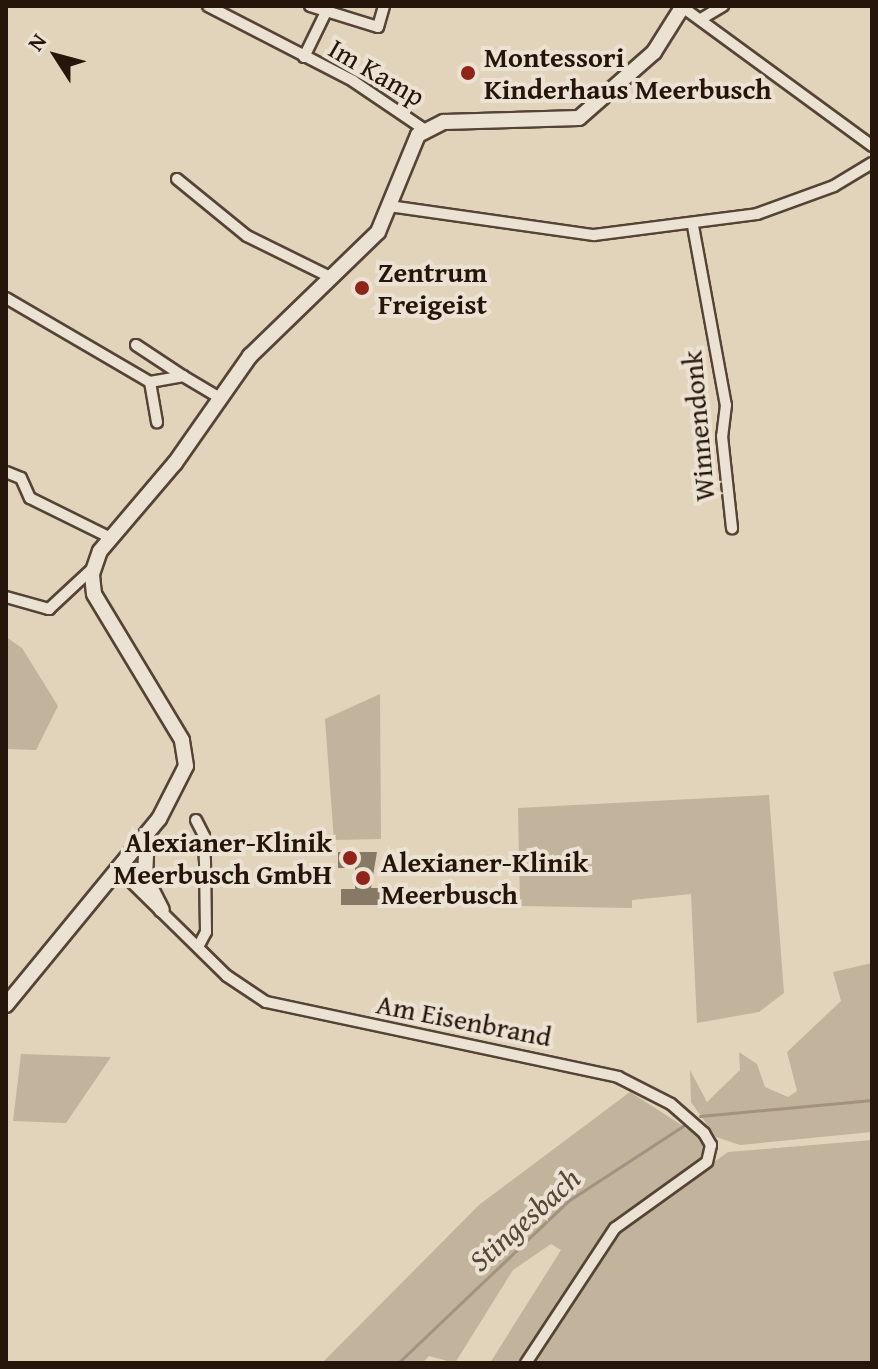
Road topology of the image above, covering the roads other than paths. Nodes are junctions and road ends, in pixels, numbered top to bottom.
1 (208, 6) edge
2 (310, 6) edge
3 (384, 6) edge
4 (682, 6) edge
5 (723, 6) edge
6 (325, 14) junction
7 (701, 19) junction
8 (304, 57) junction
9 (425, 130) junction
10 (872, 146) edge
11 (872, 163) edge
12 (177, 179) dead end
13 (389, 206) junction
14 (693, 226) junction
15 (332, 278) junction
16 (6, 298) edge
17 (136, 345) dead end
18 (183, 376) junction
19 (150, 382) junction
20 (220, 398) junction
21 (157, 422) dead end
22 (6, 472) edge
23 (732, 528) dead end
24 (111, 538) junction
25 (93, 568) junction
26 (6, 597) edge
27 (196, 820) dead end
28 (147, 834) junction
29 (118, 869) junction
30 (162, 910) junction
31 (198, 947) junction
32 (6, 1005) edge
33 (526, 1363) edge

1 - 8 street, Im Kamp
2 - 6 street, Im Kamp
3 - 6 street
4 - 7 street
4 - 9 main road
5 - 7 street
6 - 8 street, Im Kamp
7 - 10 street
8 - 9 street, Im Kamp
9 - 13 main road
11 - 14 street
12 - 15 street
13 - 14 street
13 - 15 main road
14 - 23 street, Winnendonk
15 - 20 main road
16 - 19 street
17 - 18 street
18 - 19 street
18 - 20 street
19 - 21 street
20 - 24 main road
22 - 24 street
24 - 25 main road
25 - 26 street
25 - 28 main road
27 - 31 street
28 - 29 main road
28 - 30 main road
29 - 30 street, Am Eisenbrand
29 - 32 main road
30 - 31 street, Am Eisenbrand
31 - 33 street, Am Eisenbrand

